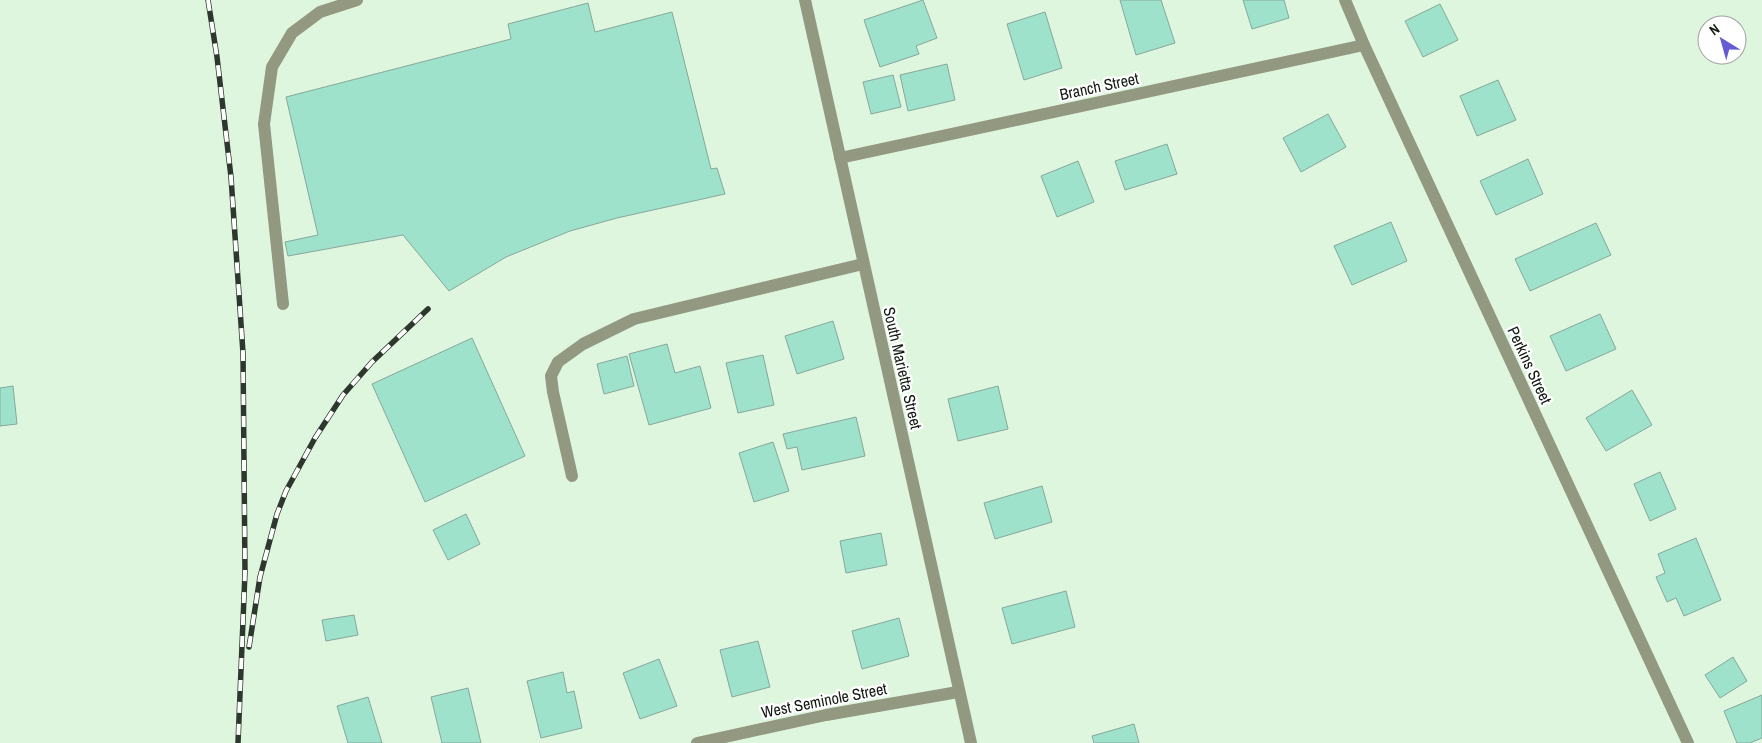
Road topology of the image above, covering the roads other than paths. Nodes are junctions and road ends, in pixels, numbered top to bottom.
1 (357, 0) edge
2 (805, 0) edge
3 (1345, 0) edge
4 (1364, 46) junction
5 (840, 158) junction
6 (863, 264) junction
7 (283, 304) dead end
8 (572, 476) dead end
9 (958, 692) junction
10 (697, 743) edge
11 (971, 743) edge
12 (1688, 743) edge

1 - 7 street
2 - 5 street, South Marietta Street
3 - 4 street, Perkins Street
4 - 5 street, Branch Street
4 - 12 street, Perkins Street
5 - 6 street, South Marietta Street
6 - 8 street
6 - 9 street, South Marietta Street
9 - 10 street, West Seminole Street
9 - 11 street, South Marietta Street

